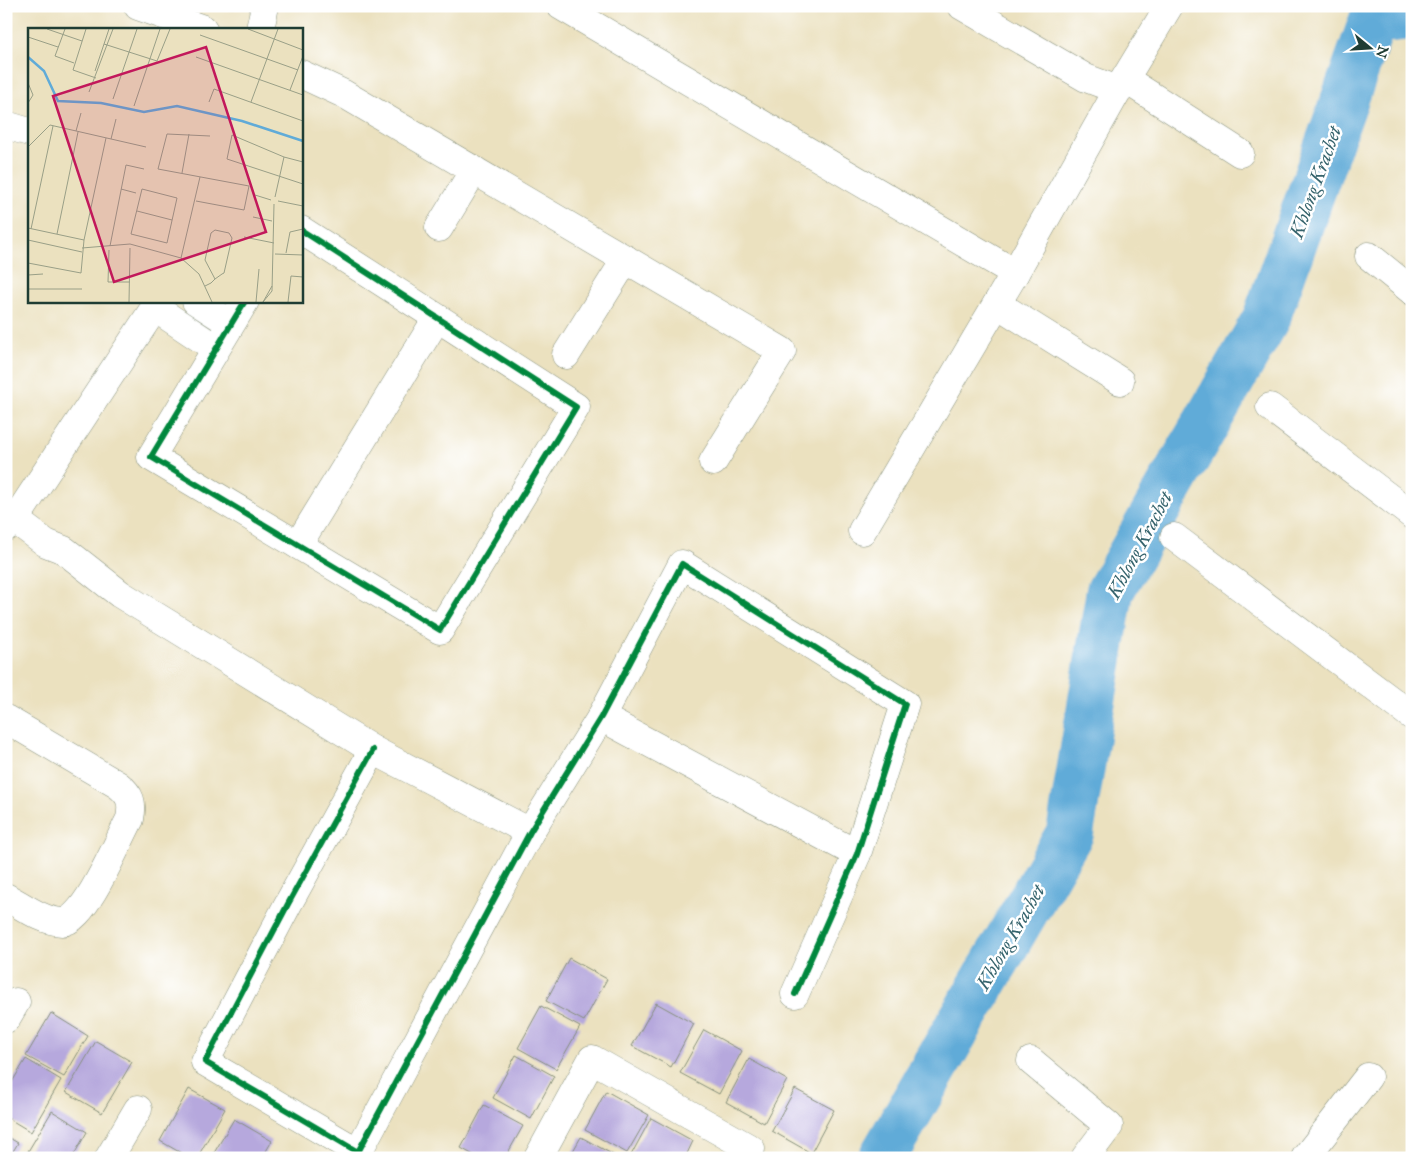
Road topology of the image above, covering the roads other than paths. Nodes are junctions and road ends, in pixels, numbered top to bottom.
1 (138, 6) edge
2 (265, 6) edge
3 (561, 6) edge
4 (962, 6) edge
5 (1170, 6) edge
6 (200, 28) edge
7 (260, 28) edge
8 (302, 74) edge
9 (1121, 85) junction
10 (6, 125) edge
11 (28, 132) edge
12 (1240, 153) dead end
13 (474, 170) junction
14 (439, 228) dead end
15 (302, 231) edge
16 (1369, 256) dead end
17 (626, 259) junction
18 (1015, 273) junction
19 (1412, 291) edge
20 (200, 302) edge
21 (157, 304) edge
22 (997, 304) junction
23 (238, 312) edge
24 (437, 318) junction
25 (215, 348) junction
26 (566, 355) dead end
27 (1120, 381) dead end
28 (1270, 407) dead end
29 (713, 462) dead end
30 (1412, 515) edge
31 (15, 517) edge
32 (862, 531) dead end
33 (1174, 537) dead end
34 (298, 545) junction
35 (1412, 716) edge
36 (601, 717) junction
37 (6, 719) edge
38 (373, 750) junction
39 (530, 832) junction
40 (857, 854) junction
41 (6, 897) edge
42 (795, 994) dead end
43 (1030, 1062) dead end
44 (1368, 1077) dead end
45 (138, 1110) dead end
46 (109, 1158) edge
47 (538, 1158) edge
48 (743, 1158) edge
49 (1085, 1158) edge
50 (1304, 1158) edge

1 - 6 street
2 - 7 street
3 - 18 street
4 - 9 street
5 - 9 street
8 - 13 street
9 - 12 street
9 - 18 street
10 - 11 street
13 - 14 street
13 - 17 street
15 - 24 street
16 - 19 street
17 - 26 street
17 - 29 street
18 - 22 street
20 - 23 street
21 - 25 street
21 - 31 street
22 - 27 street
22 - 32 street
23 - 25 street
24 - 34 street
24 - 34 street
25 - 34 street
28 - 30 street
31 - 38 street
33 - 35 street
36 - 39 street
36 - 40 street
36 - 40 street
37 - 41 street
38 - 39 street
38 - 39 street
40 - 42 street
43 - 49 street
44 - 50 street
45 - 46 street
47 - 48 street

